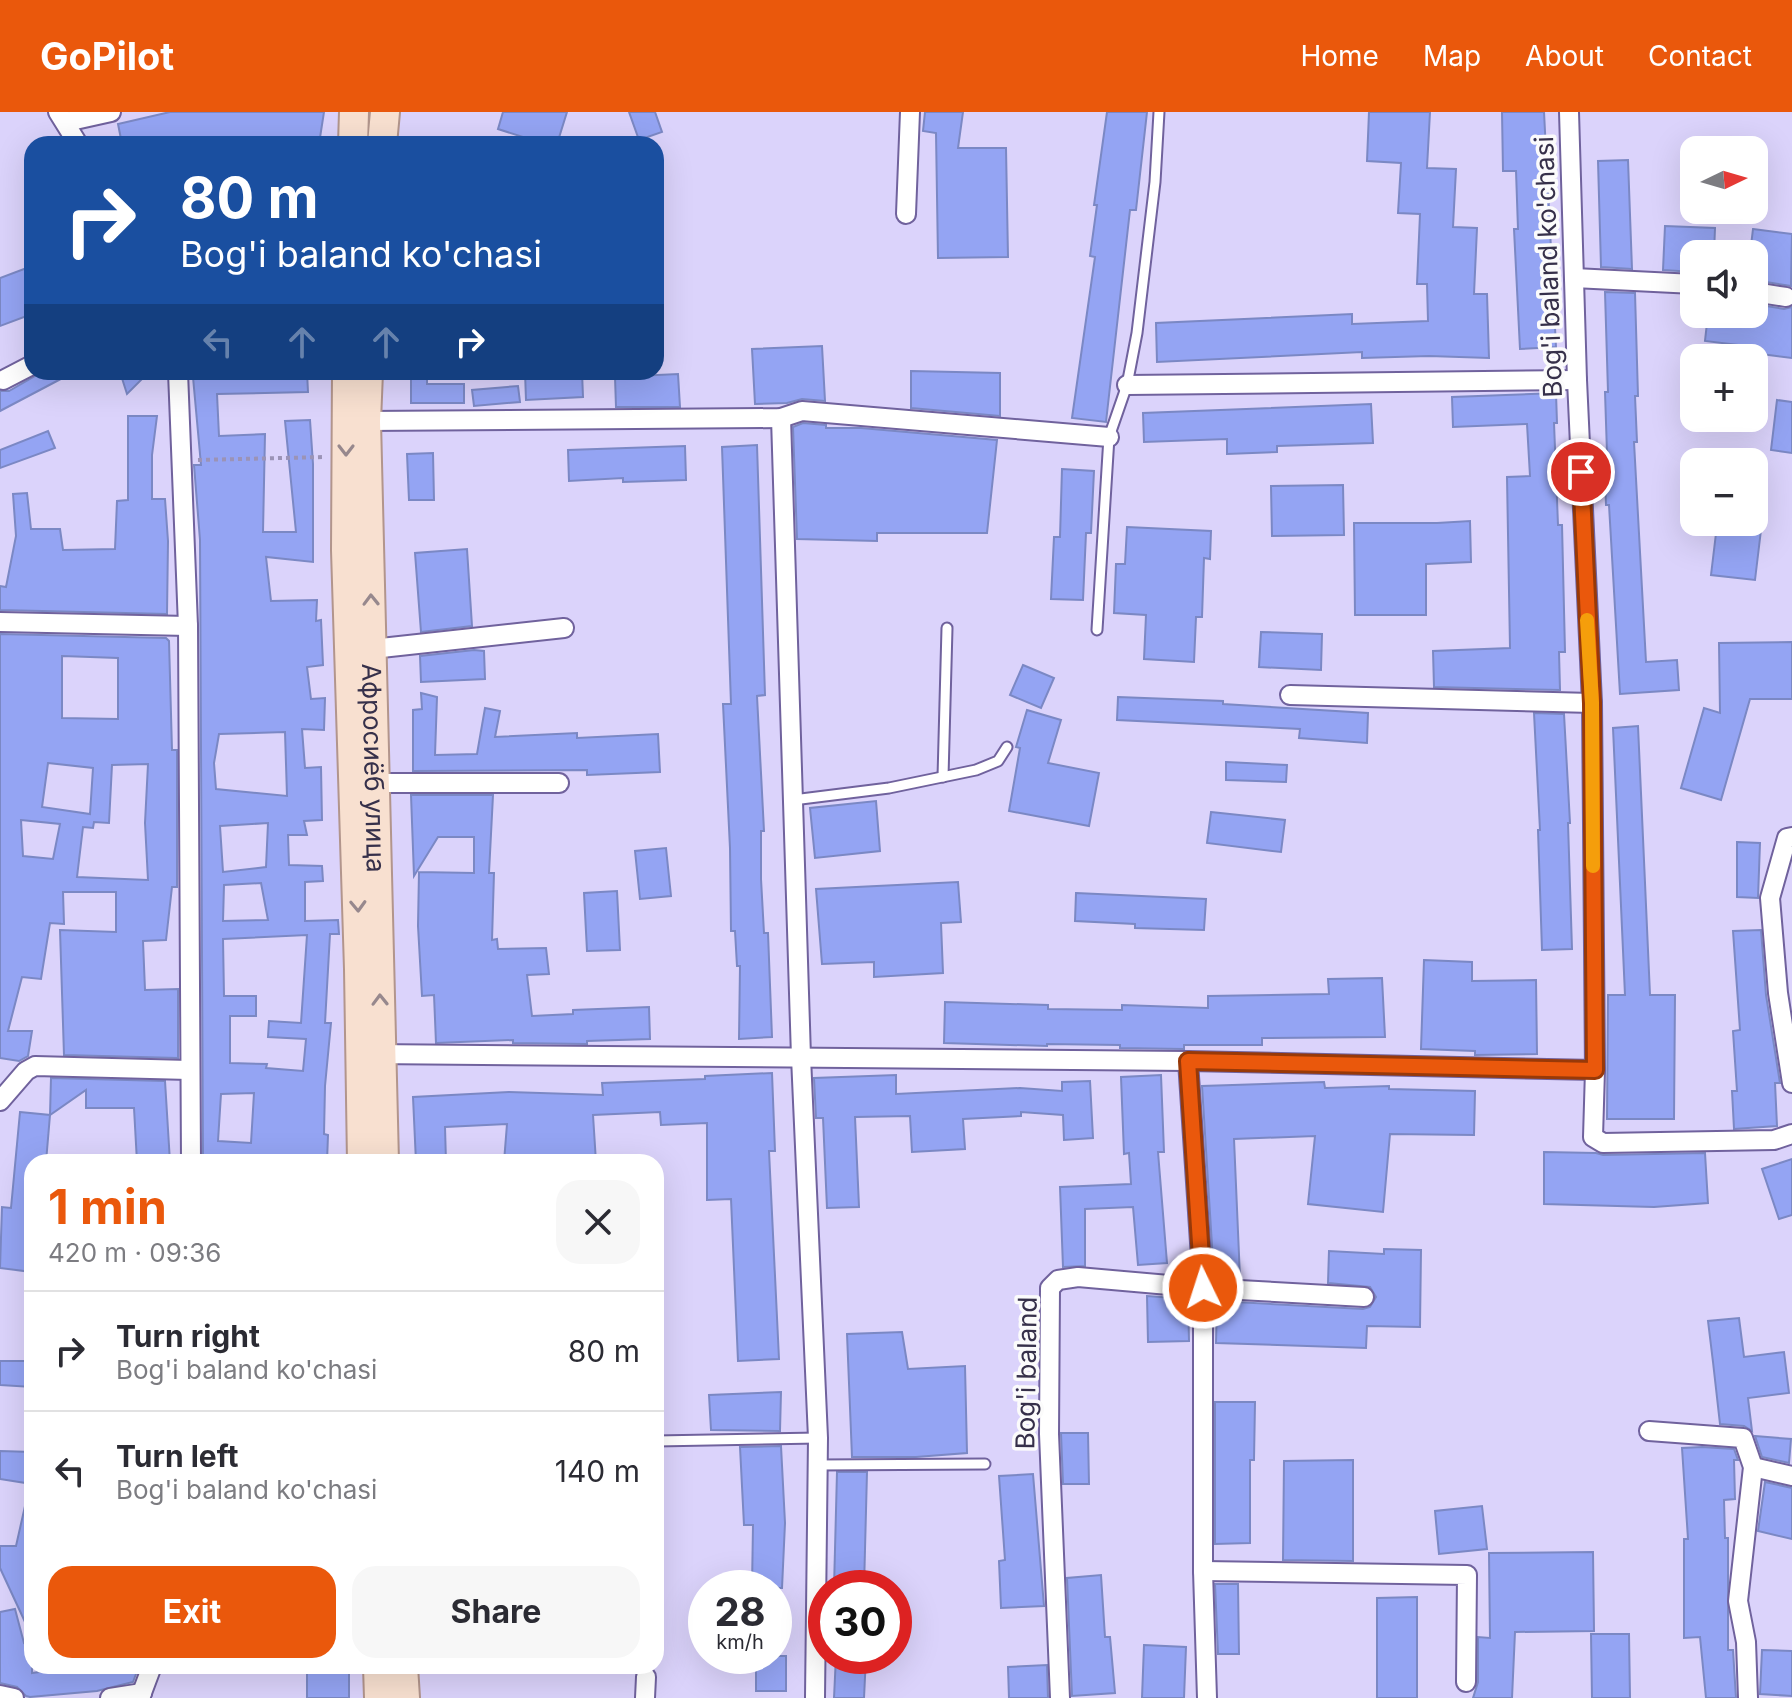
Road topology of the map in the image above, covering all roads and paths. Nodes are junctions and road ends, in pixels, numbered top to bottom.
1 (111, 112) edge
2 (354, 112) edge
3 (385, 112) edge
4 (910, 112) edge
5 (1159, 112) edge
6 (1569, 112) edge
7 (62, 117) edge
8 (73, 136) edge
9 (353, 136) edge
10 (383, 136) edge
11 (906, 214) dead end
12 (1574, 278) junction
13 (1680, 283) edge
14 (1768, 294) edge
15 (1786, 297) dead end
16 (24, 369) edge
17 (3, 380) dead end
18 (178, 380) edge
19 (347, 380) edge
20 (368, 380) edge
21 (1577, 380) junction
22 (1127, 385) junction
23 (781, 418) junction
24 (366, 421) junction
25 (1109, 437) junction
26 (346, 457) junction
27 (180, 460) junction
28 (0, 622) edge
29 (188, 626) junction
30 (564, 628) dead end
31 (947, 628) dead end
32 (1097, 630) dead end
33 (372, 649) junction
34 (1290, 695) dead end
35 (1592, 703) junction
36 (1007, 747) dead end
37 (943, 777) junction
38 (375, 783) junction
39 (559, 783) dead end
40 (793, 800) junction
41 (1792, 837) edge
42 (371, 1054) junction
43 (801, 1057) junction
44 (1188, 1061) junction
45 (189, 1070) junction
46 (1595, 1070) junction
47 (1792, 1083) edge
48 (0, 1100) edge
49 (1792, 1134) edge
50 (191, 1154) edge
51 (363, 1154) edge
52 (383, 1154) edge
53 (1203, 1288) junction
54 (1364, 1297) dead end
55 (1649, 1431) dead end
56 (818, 1438) junction
57 (664, 1441) edge
58 (985, 1464) dead end
59 (818, 1465) junction
60 (1753, 1467) junction
61 (1792, 1476) edge
62 (1203, 1571) junction
63 (149, 1674) edge
64 (378, 1674) edge
65 (404, 1674) edge
66 (646, 1677) dead end
67 (1466, 1682) dead end
68 (0, 1695) edge
69 (141, 1695) edge
70 (14, 1698) edge
71 (110, 1698) edge
72 (379, 1698) edge
73 (405, 1698) edge
74 (645, 1698) edge
75 (815, 1698) edge
76 (1060, 1698) edge
77 (1207, 1698) edge
78 (1748, 1698) edge

1 - 7 street
2 - 9 main road
3 - 10 main road
4 - 11 street
5 - 22 lane
6 - 12 street, Bog'i baland ko'chasi
7 - 8 street
12 - 13 street
12 - 21 street, Bog'i baland ko'chasi
14 - 15 street
16 - 17 street
18 - 27 street
19 -> 26 main road, Афросиёб улица
20 - 24 main road, Афросиёб улица
21 - 22 street
21 - 35 street, Bog'i baland ko'chasi
22 - 25 lane
23 - 24 street
23 - 25 street
23 - 40 street
33 -> 24 main road, Афросиёб улица
25 - 32 lane
26 - 27 path
26 -> 42 main road, Афросиёб улица
27 - 29 street
28 - 29 street
29 - 45 street
30 - 33 street
31 - 37 lane
33 - 38 main road, Афросиёб улица
34 - 35 street
35 - 46 street, Bog'i baland ko'chasi
36 - 37 lane
37 - 40 lane
38 - 39 street
42 -> 38 main road, Афросиёб улица
40 - 43 street
41 - 47 street
42 - 43 street
42 - 51 main road, Афросиёб улица
42 - 52 main road, Афросиёб улица
43 - 44 street
43 - 56 street
44 - 46 street
44 - 53 street
45 - 48 street
45 - 50 street
46 - 49 street, Bog'i baland ko'chasi
53 - 54 street
53 - 62 street
53 - 76 street, Bog'i baland
55 - 60 street
56 - 57 lane
56 - 59 street
58 - 59 lane
59 - 75 street
60 - 61 street
60 - 78 street
62 - 67 street
62 - 77 street
63 - 69 street
64 - 72 main road
65 - 73 main road
66 - 74 street
68 - 70 street
69 - 71 street

